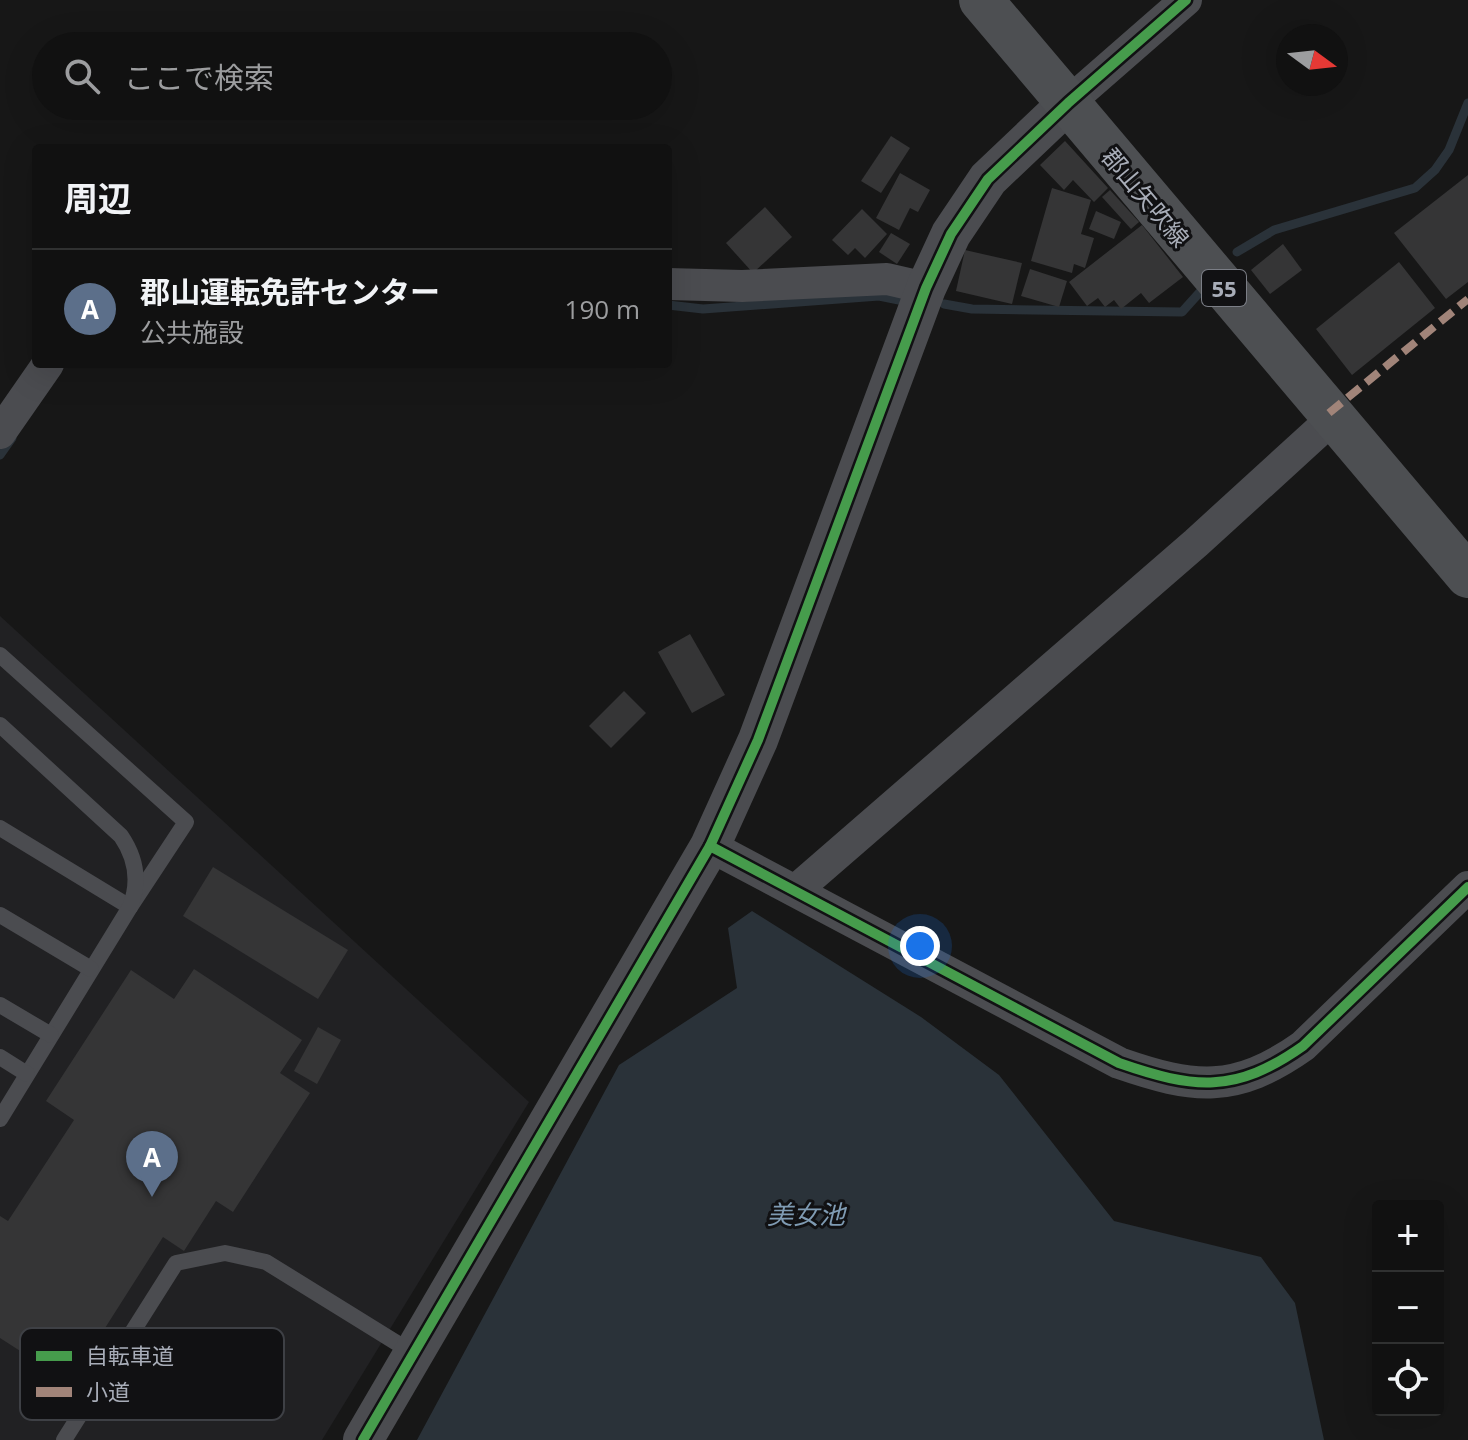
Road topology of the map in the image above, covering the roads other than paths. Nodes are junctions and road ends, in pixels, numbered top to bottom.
1 (981, 0) edge
2 (1186, 0) edge
3 (1068, 103) junction
4 (672, 284) edge
5 (926, 288) junction
6 (45, 368) edge
7 (1333, 418) junction
8 (0, 433) edge
9 (1468, 576) edge
10 (0, 655) edge
11 (0, 725) edge
12 (0, 828) edge
13 (710, 846) junction
14 (1468, 887) edge
15 (796, 890) junction
16 (130, 907) junction
17 (0, 915) edge
18 (91, 969) junction
19 (0, 1005) edge
20 (51, 1035) junction
21 (0, 1057) edge
22 (27, 1074) junction
23 (0, 1119) edge
24 (135, 1328) edge
25 (414, 1354) junction
26 (77, 1420) edge
27 (64, 1440) edge
28 (363, 1440) edge

1 - 3 main road, 郡山矢吹線 / 55
2 - 3 street
3 - 5 street
3 - 7 main road, 郡山矢吹線 / 55
4 - 5 street
5 - 13 street
6 - 8 street
7 - 9 main road, 郡山矢吹線 / 55
7 - 15 street
10 - 16 lane
11 - 16 lane
12 - 16 lane
13 - 15 street
13 - 25 street
14 - 15 street
16 - 18 lane
17 - 18 lane
18 - 20 lane
19 - 20 lane
20 - 22 lane
21 - 22 lane
22 - 23 lane
24 - 25 lane
25 - 28 street
26 - 27 lane

